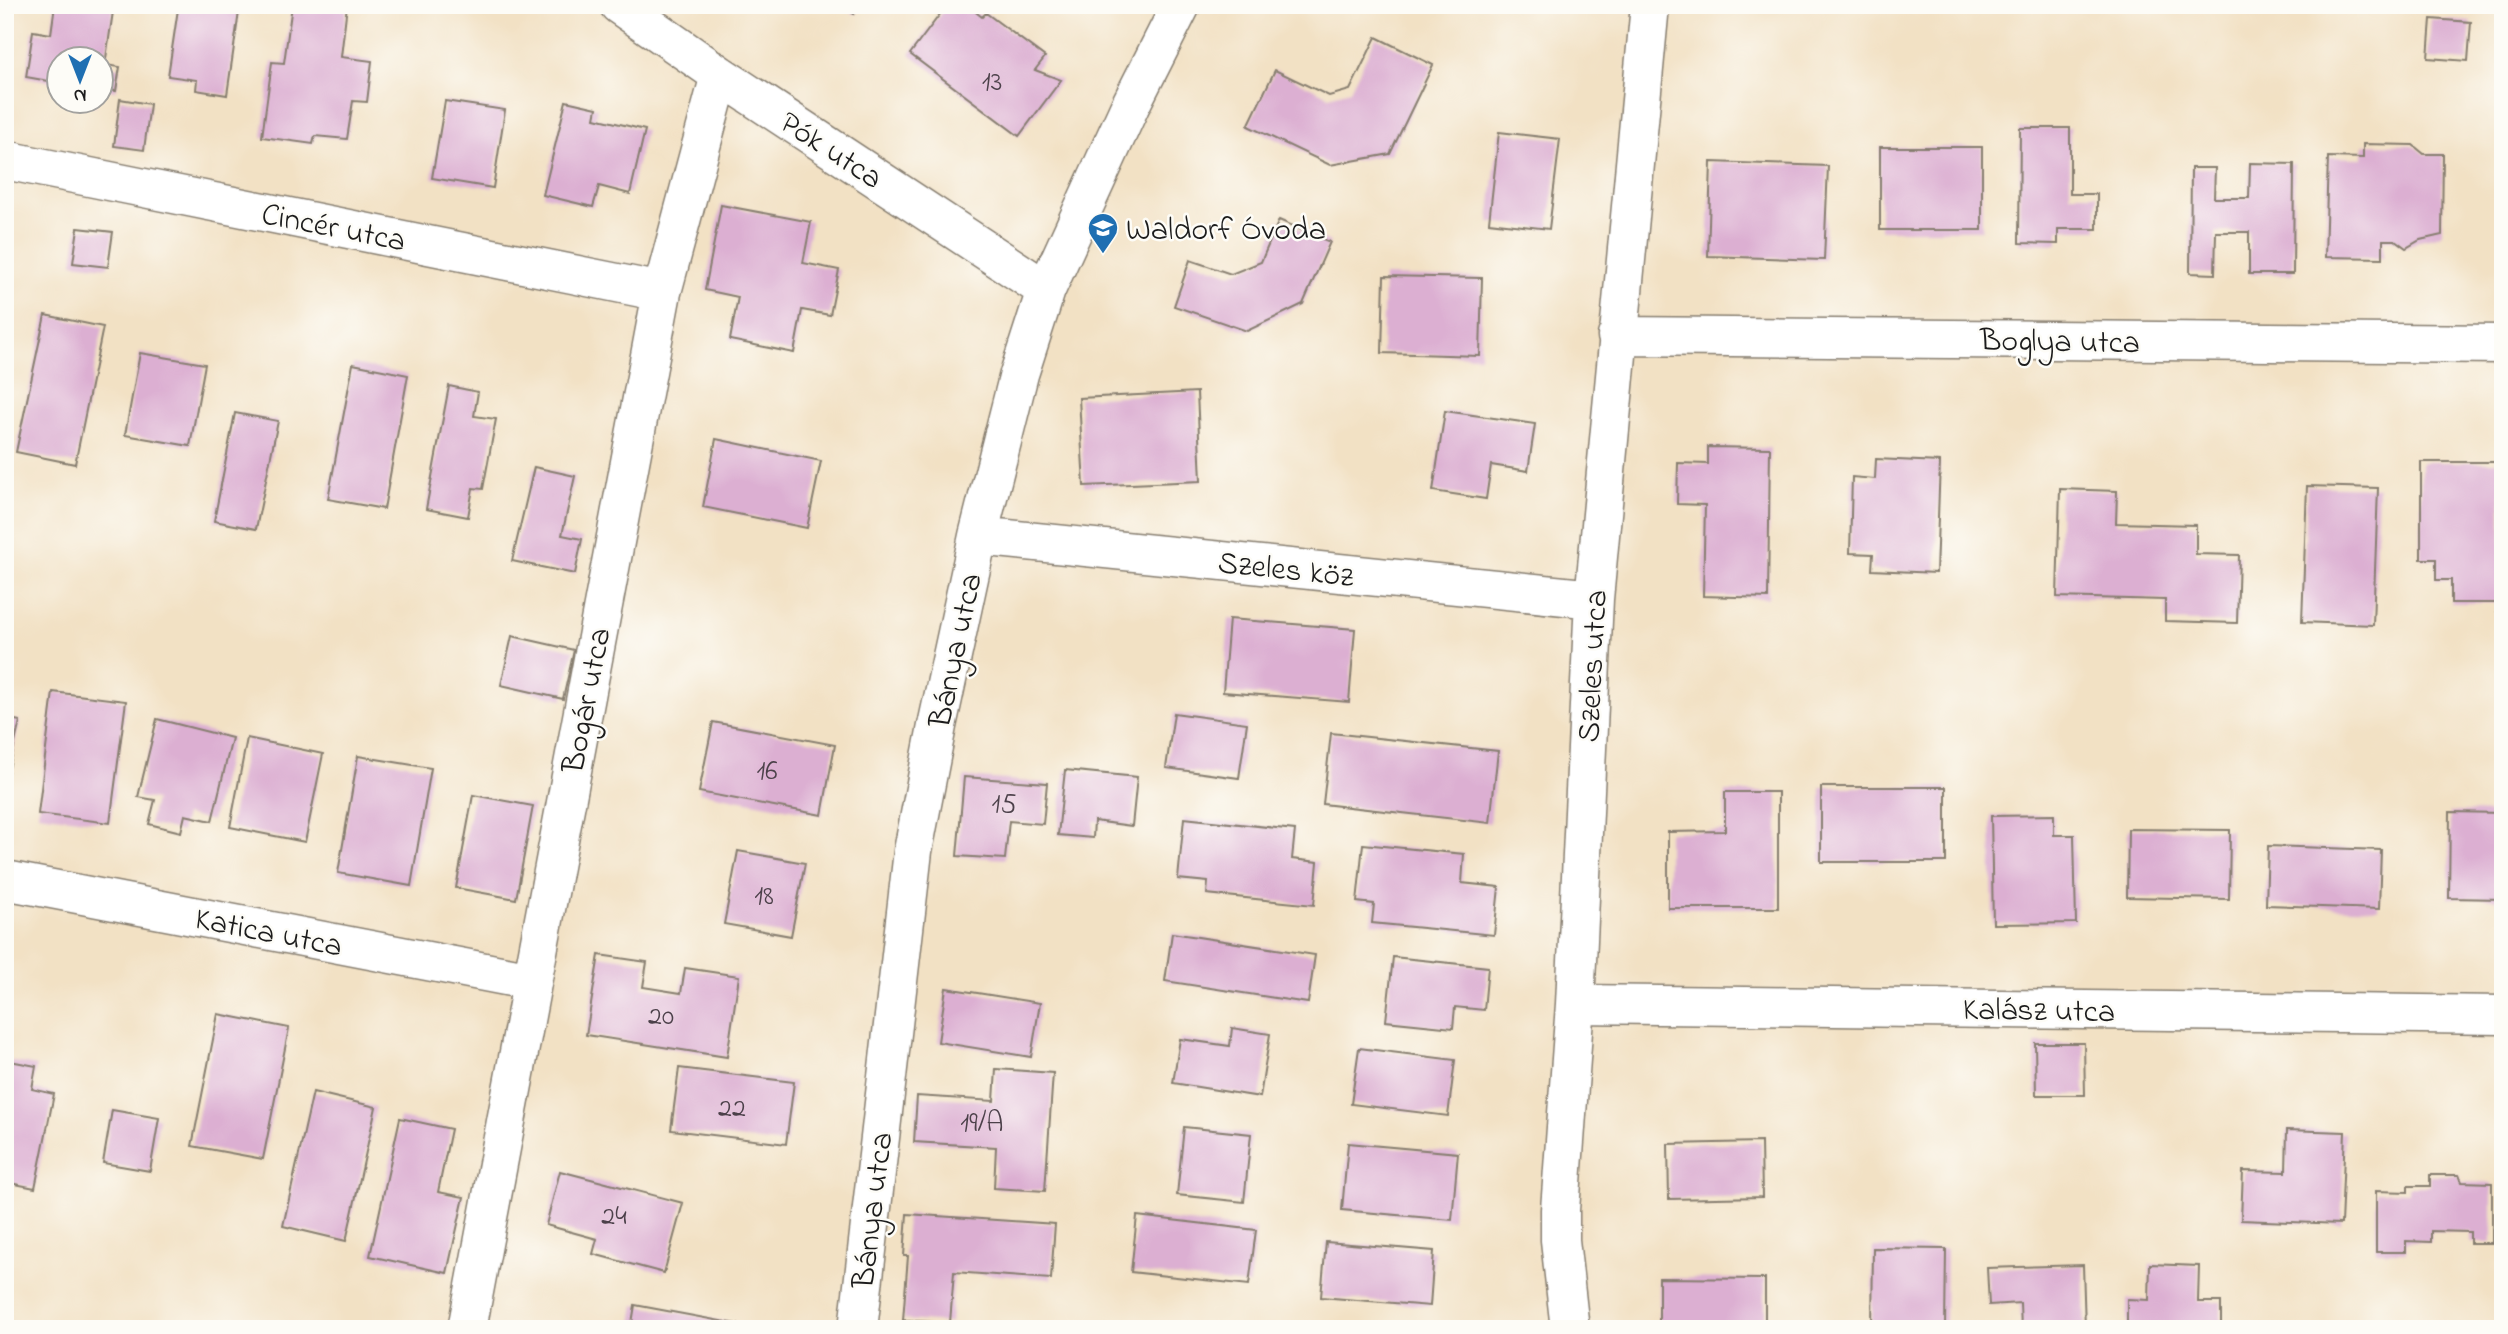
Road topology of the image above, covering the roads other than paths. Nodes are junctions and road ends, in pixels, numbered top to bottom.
1 (620, 5) edge
2 (1181, 5) edge
3 (1650, 5) edge
4 (720, 75) junction
5 (5, 160) edge
6 (1046, 290) junction
7 (662, 292) junction
8 (1617, 336) junction
9 (2503, 344) edge
10 (978, 536) junction
11 (1594, 599) junction
12 (5, 880) edge
13 (532, 981) junction
14 (1575, 1004) junction
15 (2503, 1015) edge
16 (467, 1329) edge
17 (858, 1329) edge
18 (1570, 1329) edge

1 - 4 street, Pók utca
2 - 6 street, Bánya utca
3 - 8 street, Szeles utca
4 - 6 street, Pók utca
4 - 7 street, Bogár utca
5 - 7 street, Cincér utca
6 - 10 street, Bánya utca
7 - 13 street, Bogár utca
8 - 9 street, Boglya utca
8 - 11 street, Szeles utca
10 - 11 street, Szeles köz
10 - 17 street, Bánya utca
11 - 14 street, Szeles utca
12 - 13 street, Katica utca
13 - 16 street, Bogár utca
14 - 15 street, Kalász utca
14 - 18 street, Szeles utca

